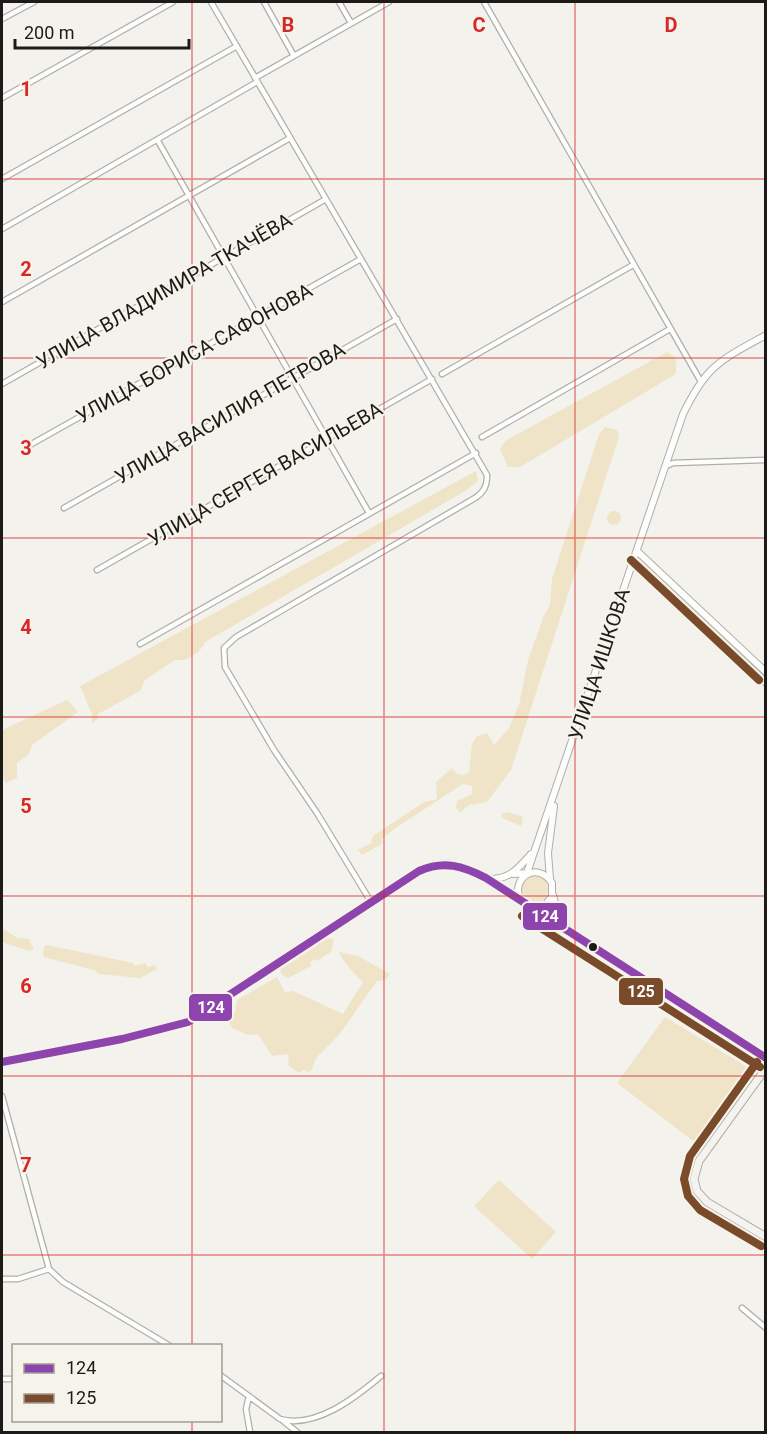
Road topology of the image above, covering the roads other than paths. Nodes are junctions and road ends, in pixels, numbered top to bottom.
1 (34, 2) edge
2 (173, 2) edge
3 (211, 2) edge
4 (264, 2) edge
5 (339, 2) edge
6 (389, 2) edge
7 (484, 2) edge
8 (2, 20) edge
9 (351, 23) junction
10 (237, 46) junction
11 (294, 56) junction
12 (256, 80) junction
13 (2, 98) edge
14 (290, 138) junction
15 (158, 141) junction
16 (2, 179) edge
17 (187, 197) junction
18 (326, 199) junction
19 (2, 230) edge
20 (222, 258) junction
21 (361, 259) junction
22 (633, 265) junction
23 (2, 302) edge
24 (257, 318) junction
25 (397, 319) junction
26 (670, 329) junction
27 (765, 334) edge
28 (442, 374) dead end
29 (292, 378) junction
30 (432, 379) junction
31 (700, 380) junction
32 (2, 384) edge
33 (482, 437) dead end
34 (326, 440) junction
35 (28, 446) dead end
36 (476, 453) junction
37 (765, 460) edge
38 (666, 466) junction
39 (64, 508) dead end
40 (369, 513) junction
41 (638, 552) junction
42 (633, 564) junction
43 (97, 570) dead end
44 (140, 644) dead end
45 (765, 672) edge
46 (765, 683) edge
47 (558, 788) junction
48 (534, 851) junction
49 (527, 873) junction
50 (514, 874) junction
51 (486, 879) junction
52 (550, 880) junction
53 (553, 893) junction
54 (371, 902) junction
55 (525, 905) junction
56 (574, 937) junction
57 (765, 1058) edge
58 (2, 1062) edge
59 (765, 1068) edge
60 (2, 1096) edge
61 (765, 1237) edge
62 (49, 1269) junction
63 (2, 1279) edge
64 (742, 1308) dead end
65 (765, 1328) edge
66 (167, 1344) edge
67 (381, 1376) dead end
68 (222, 1377) edge
69 (249, 1396) junction
70 (280, 1419) junction
71 (250, 1432) edge
72 (297, 1432) edge

1 - 8 street
2 - 13 street
3 - 10 street
4 - 11 street
5 - 9 street
6 - 9 street
7 - 22 street
9 - 11 street
10 - 12 street
10 - 16 street
11 - 12 street
12 - 14 street
12 - 15 street
14 - 17 street
14 - 18 street
15 - 17 street
15 - 19 street
17 - 20 street
17 - 23 street
18 - 20 street, УЛИЦА ВЛАДИМИРА ТКАЧЁВА
18 - 21 street
20 - 24 street
20 - 32 street, УЛИЦА ВЛАДИМИРА ТКАЧЁВА
21 - 24 street, УЛИЦА БОРИСА САФОНОВА
21 - 25 street
22 - 26 street
22 - 28 street
24 - 29 street
24 - 35 street, УЛИЦА БОРИСА САФОНОВА
25 - 29 street, УЛИЦА ВАСИЛИЯ ПЕТРОВА
25 - 30 street
26 - 31 street
26 - 33 street
27 - 31 street, УЛИЦА ИШКОВА
29 - 34 street
29 - 39 street, УЛИЦА ВАСИЛИЯ ПЕТРОВА
30 - 34 street, УЛИЦА СЕРГЕЯ ВАСИЛЬЕВА
30 - 36 street
31 - 38 street, УЛИЦА ИШКОВА
34 - 40 street
34 - 43 street, УЛИЦА СЕРГЕЯ ВАСИЛЬЕВА
36 - 40 street
36 - 54 street
37 - 38 street
38 - 41 street, УЛИЦА ИШКОВА
40 - 44 street
41 - 42 street, УЛИЦА ИШКОВА
41 - 45 street
42 - 46 street
42 - 47 street, УЛИЦА ИШКОВА
47 - 48 street, УЛИЦА ИШКОВА
47 - 52 street, УЛИЦА ИШКОВА
48 - 49 street, УЛИЦА ИШКОВА
48 - 50 street
49 - 50 street
49 - 52 street
49 - 55 street
50 - 51 street
51 - 54 main road
51 - 55 main road
52 - 53 street
53 - 55 street
53 - 56 street
54 - 58 main road
55 - 56 main road
56 - 57 main road
59 - 61 main road
60 - 62 street
62 - 63 street
62 - 66 street
64 - 65 street
67 - 70 street
68 - 69 street
69 - 70 street
69 - 71 street
70 - 72 street

